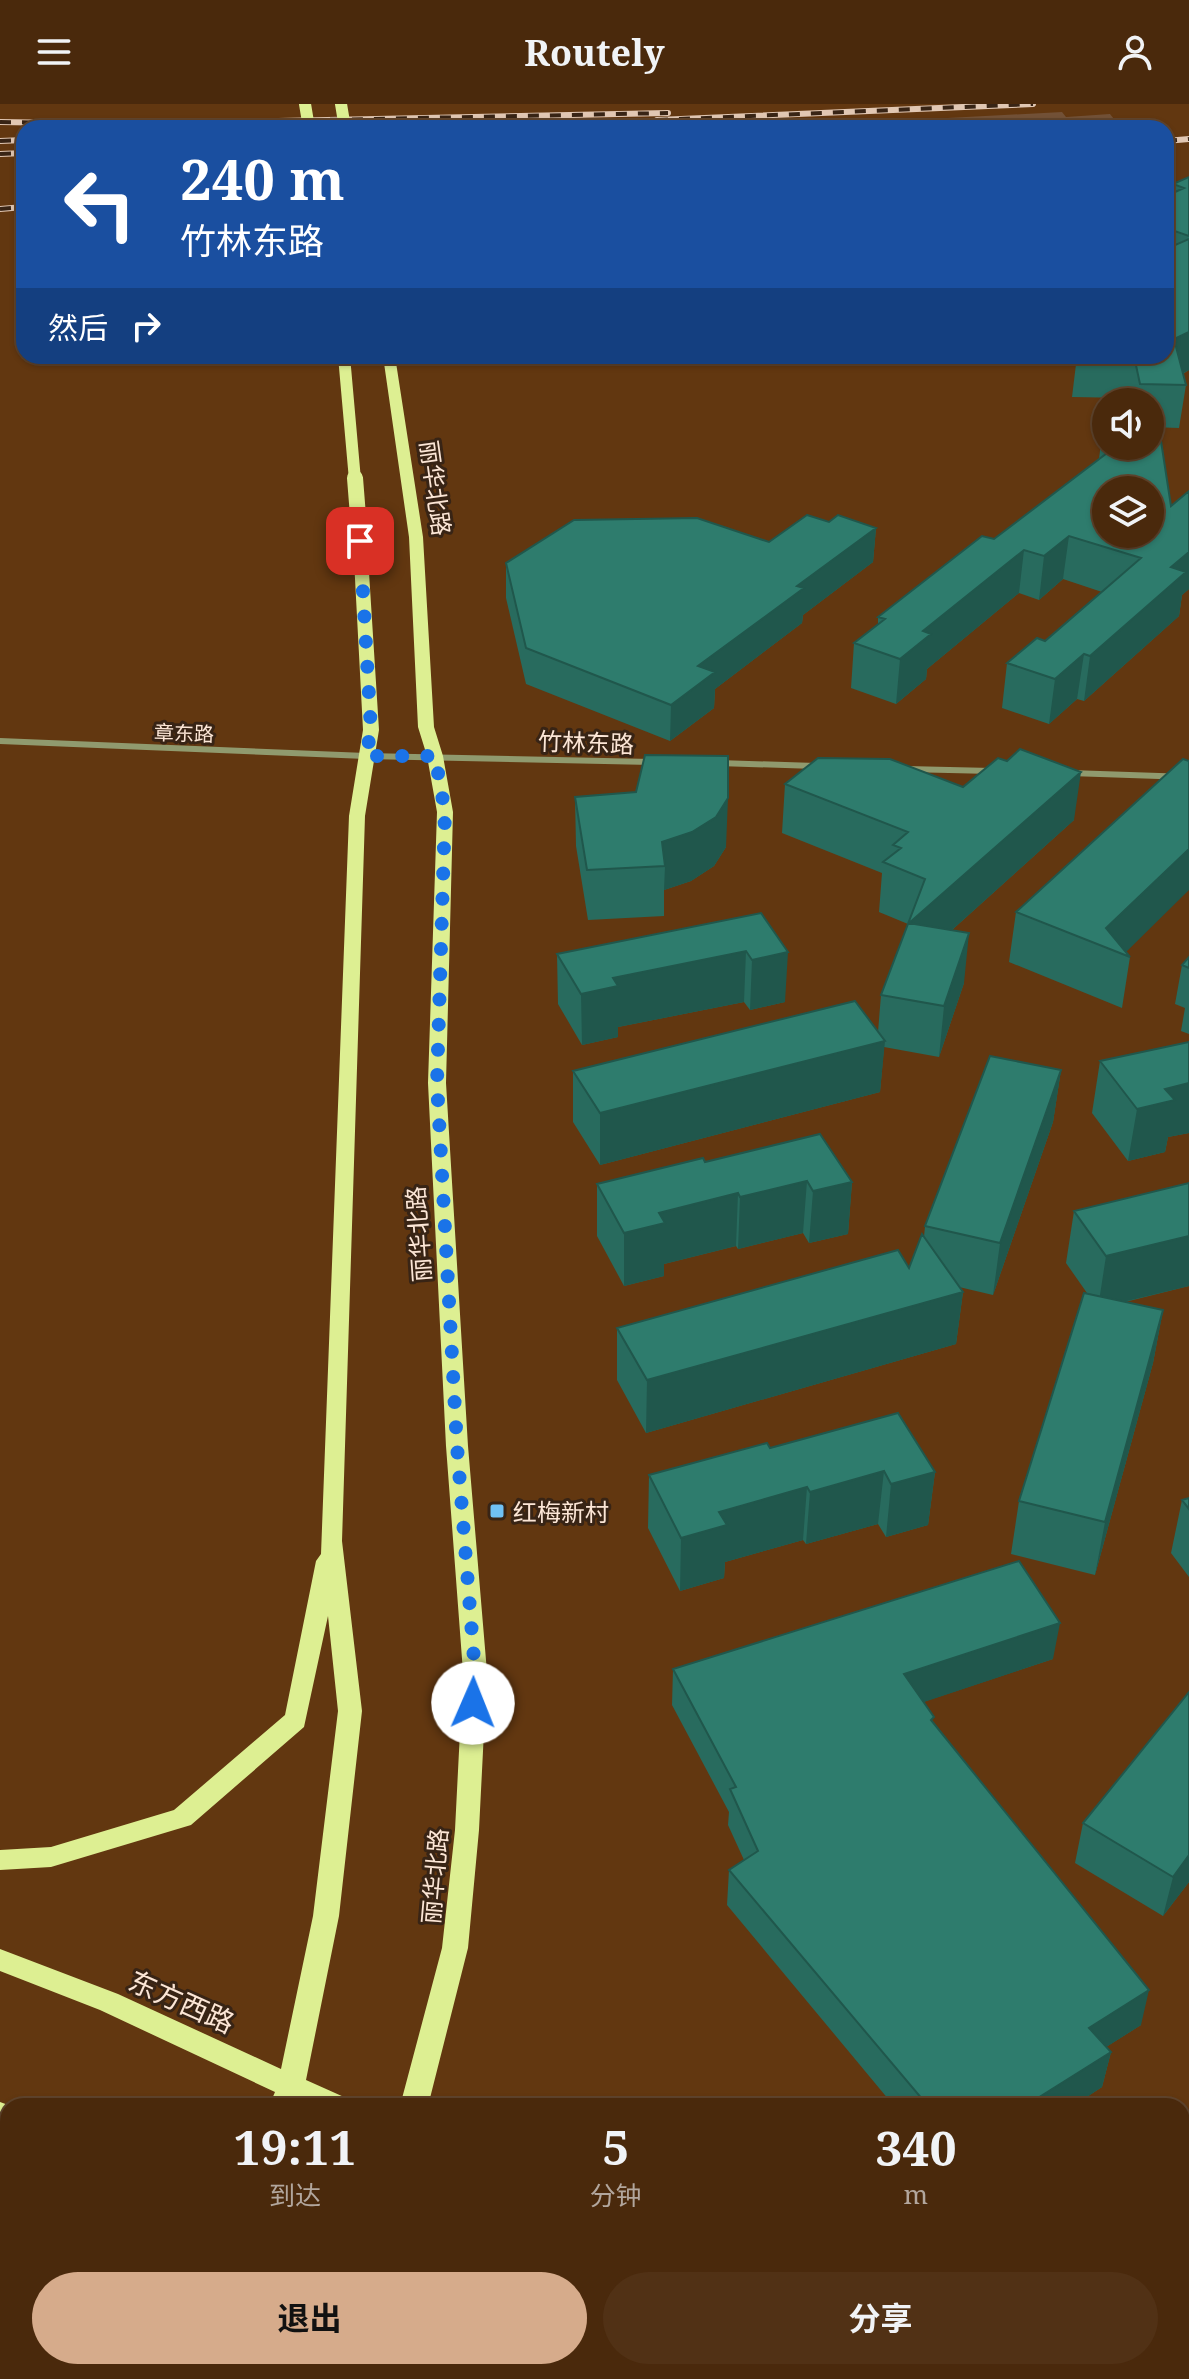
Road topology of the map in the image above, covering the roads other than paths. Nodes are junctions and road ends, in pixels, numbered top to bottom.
1 (345, 364) edge
2 (390, 364) edge
3 (0, 741) edge
4 (366, 756) junction
5 (435, 756) junction
6 (658, 762) edge
7 (706, 763) edge
8 (832, 767) edge
9 (894, 768) edge
10 (1003, 771) edge
11 (1065, 773) edge
12 (1189, 777) edge
13 (331, 1541) junction
14 (0, 1860) edge
15 (0, 1960) edge
16 (287, 2096) edge
17 (416, 2098) edge

1 - 4 main road, bridge
2 - 5 main road, 丽华北路
3 - 4 street, 章东路
4 - 5 street, 竹林东路
4 - 13 main road
5 - 6 street, 竹林东路
5 - 17 main road, 丽华北路
7 - 8 street
9 - 10 street
11 - 12 street
13 - 14 main road
13 - 16 main road
15 - 16 main road, 东方西路

